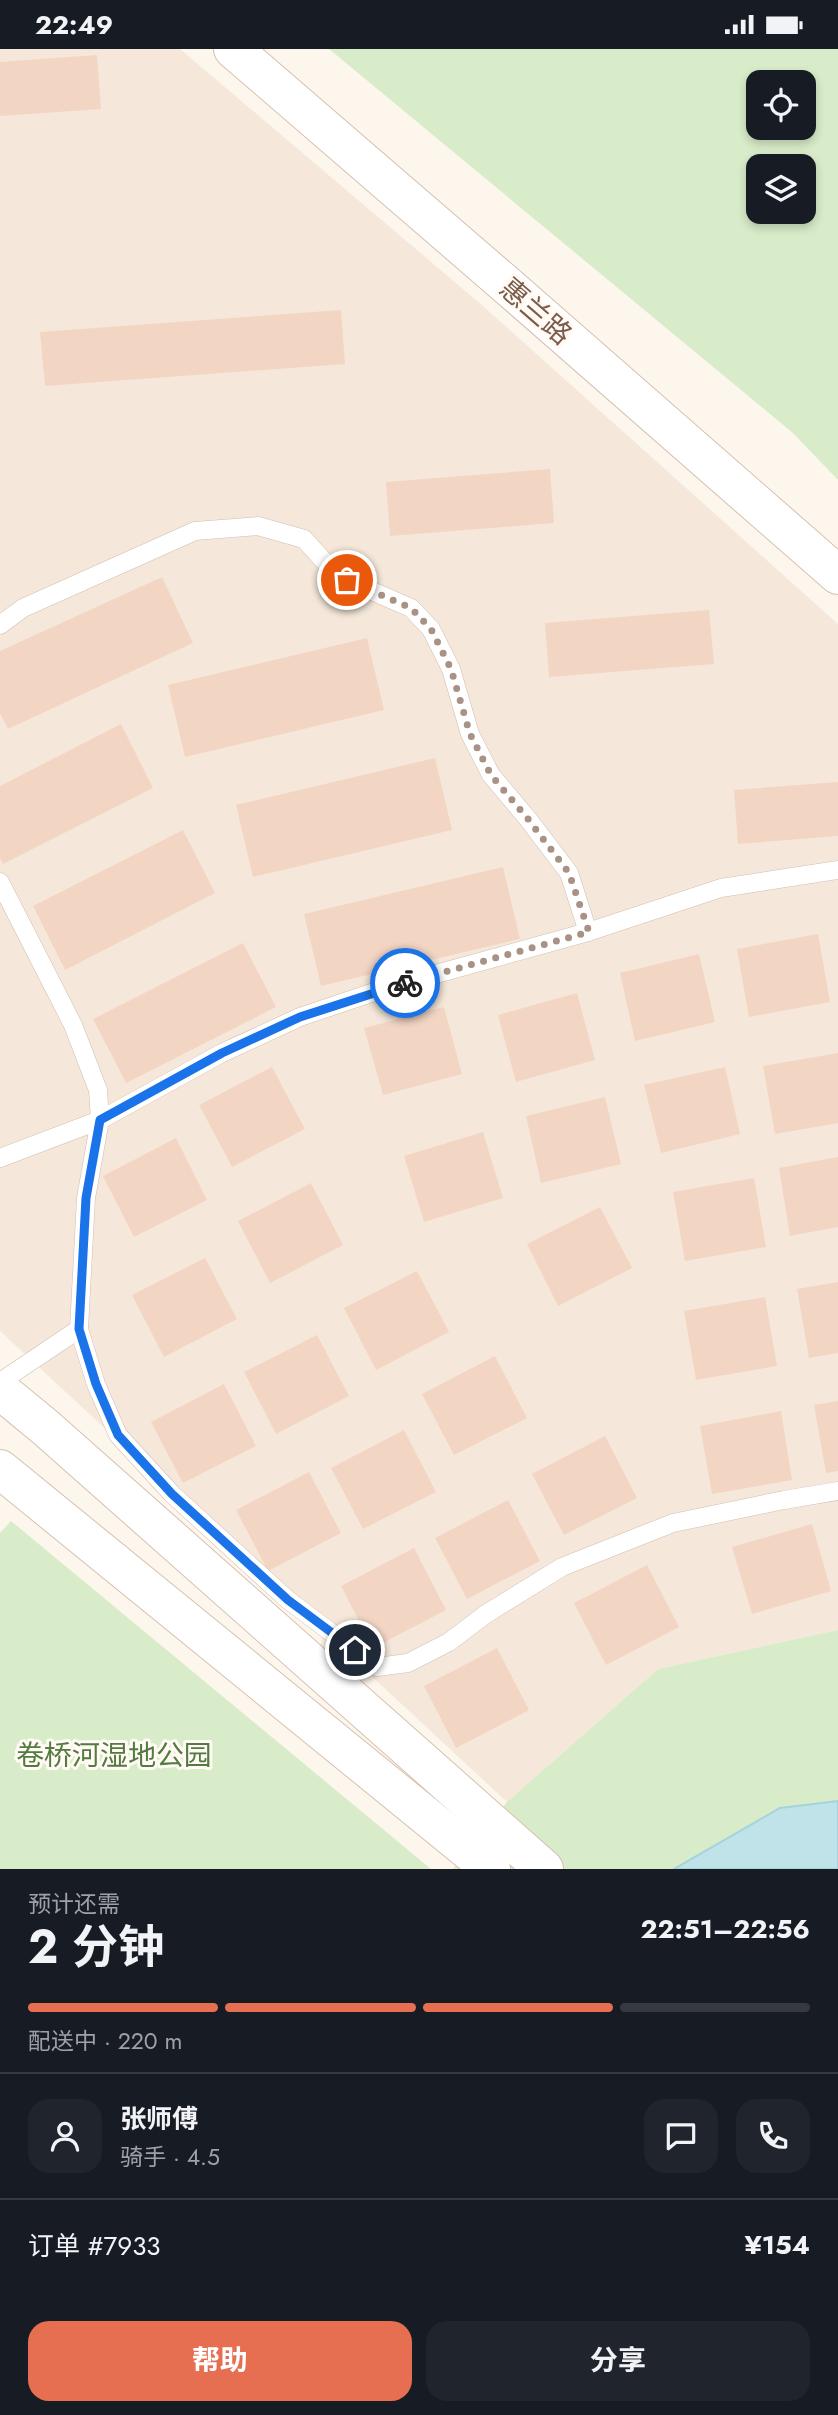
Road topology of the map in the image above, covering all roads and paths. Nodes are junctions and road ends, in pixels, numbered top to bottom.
1 (233, 49) edge
2 (838, 575) edge
3 (0, 625) edge
4 (838, 873) edge
5 (0, 882) edge
6 (589, 932) junction
7 (100, 1120) junction
8 (0, 1158) edge
9 (79, 1329) junction
10 (0, 1381) edge
11 (0, 1390) edge
12 (45, 1427) junction
13 (2, 1475) edge
14 (838, 1491) edge
15 (487, 1850) edge
16 (544, 1869) edge

1 - 2 street, 惠兰路
3 - 6 lane
4 - 6 lane
5 - 7 lane
6 - 7 lane
7 - 8 lane
7 - 9 lane
9 - 10 lane
9 - 14 lane
11 - 12 street
12 - 13 street
12 - 15 street
13 - 15 street
15 - 16 street

